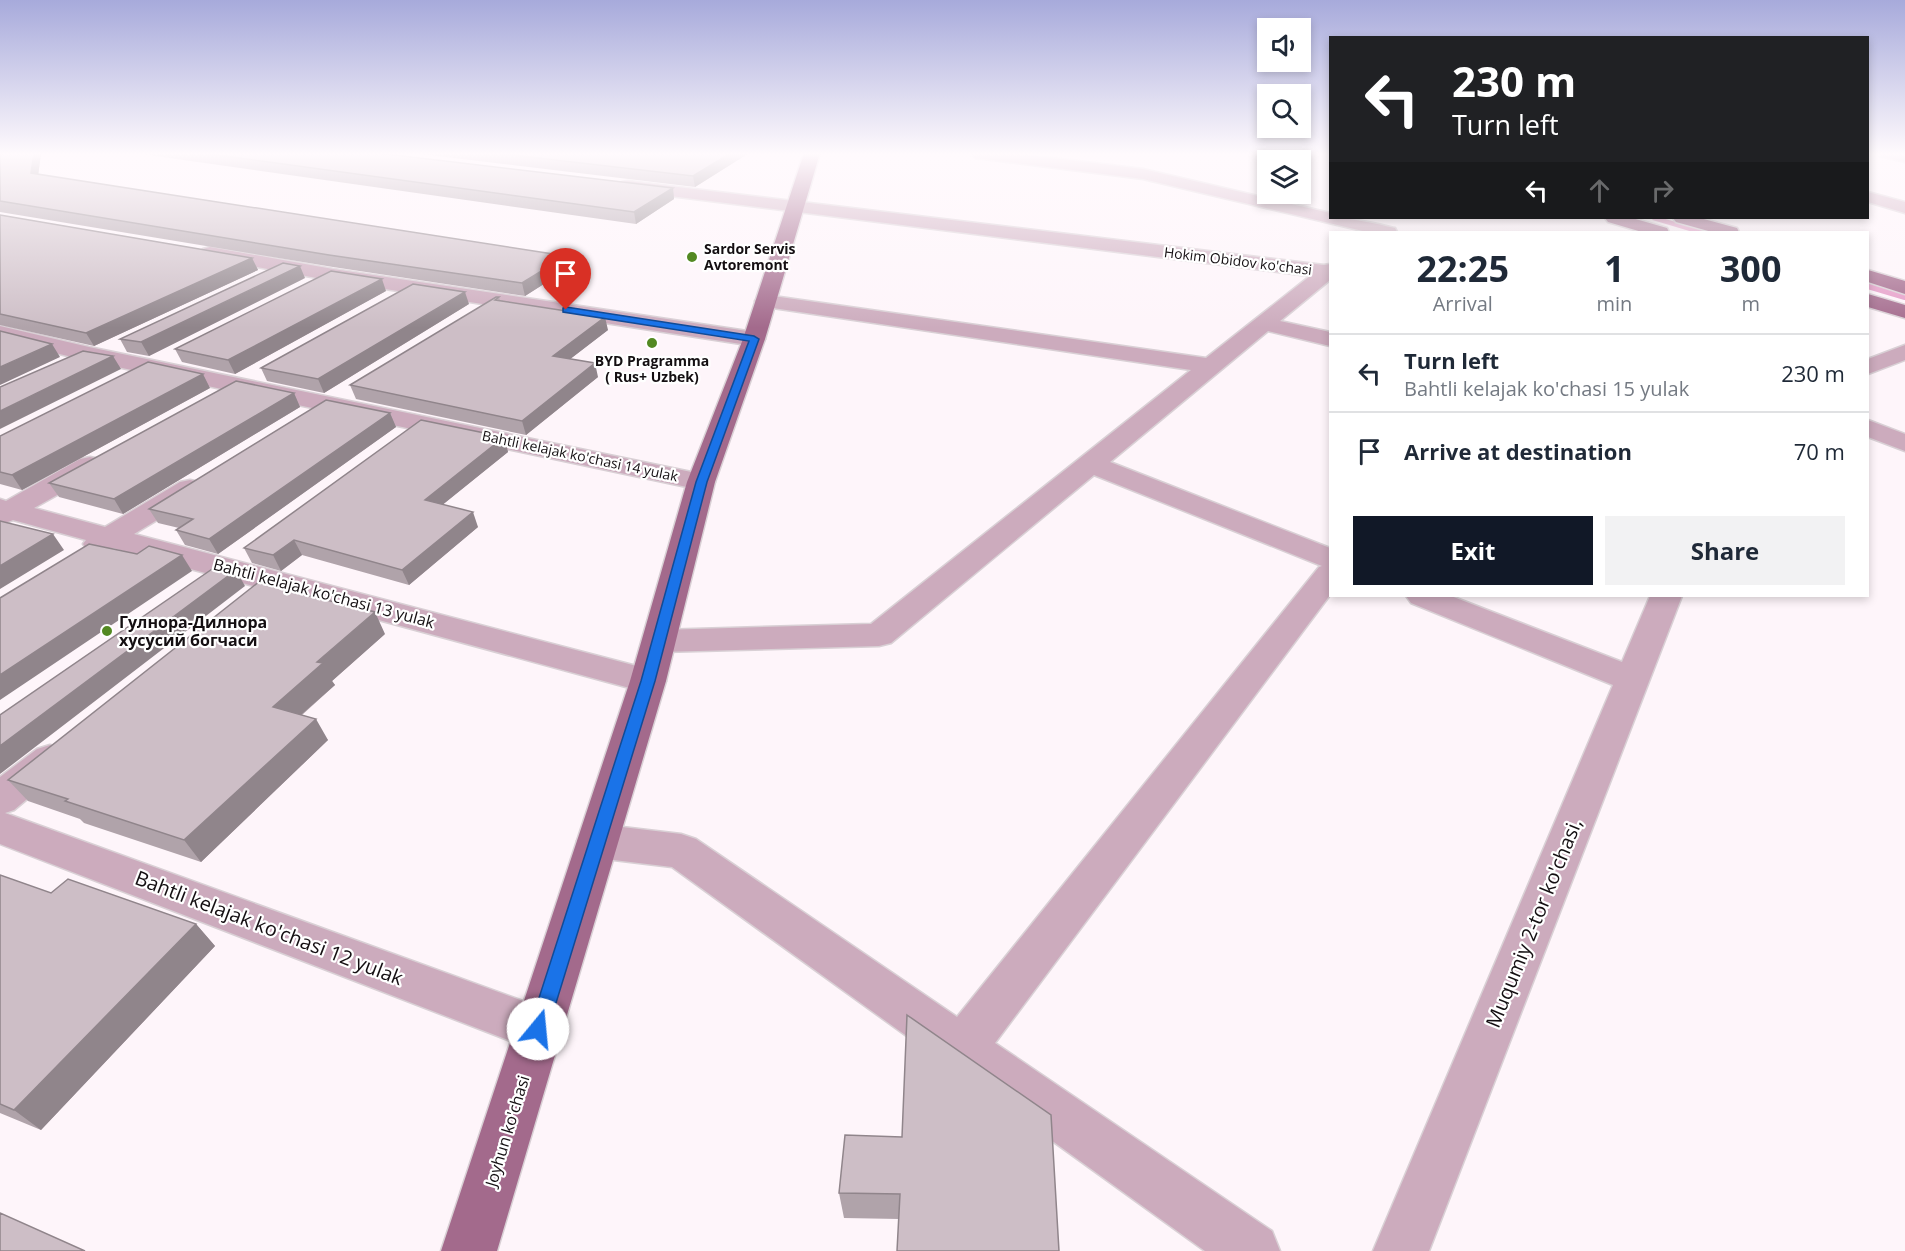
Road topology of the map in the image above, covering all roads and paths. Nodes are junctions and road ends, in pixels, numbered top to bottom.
1 (794, 211) edge
2 (832, 211) edge
3 (1297, 211) edge
4 (1395, 219) edge
5 (1617, 219) edge
6 (1685, 219) edge
7 (1378, 231) edge
8 (1383, 231) edge
9 (1657, 231) edge
10 (1727, 231) edge
11 (196, 251) edge
12 (288, 267) junction
13 (1329, 271) edge
14 (1329, 272) edge
15 (333, 275) junction
16 (1869, 276) edge
17 (256, 281) edge
18 (414, 287) junction
19 (1905, 288) edge
20 (302, 291) edge
21 (496, 299) junction
22 (1869, 300) edge
23 (766, 301) junction
24 (383, 304) edge
25 (1905, 312) edge
26 (467, 317) edge
27 (1264, 324) junction
28 (0, 333) edge
29 (754, 339) junction
30 (1329, 339) edge
31 (128, 341) edge
32 (185, 350) edge
33 (1905, 352) edge
34 (92, 355) junction
35 (153, 366) junction
36 (268, 366) edge
37 (1212, 366) junction
38 (1869, 367) edge
39 (59, 368) edge
40 (123, 381) edge
41 (237, 383) junction
42 (358, 385) edge
43 (206, 401) edge
44 (329, 403) junction
45 (299, 421) edge
46 (423, 423) junction
47 (1869, 428) edge
48 (394, 443) edge
49 (1905, 443) edge
50 (113, 453) edge
51 (1092, 464) junction
52 (210, 476) edge
53 (701, 482) junction
54 (3, 511) edge
55 (110, 537) junction
56 (252, 546) edge
57 (1329, 559) edge
58 (70, 562) edge
59 (224, 566) junction
60 (1329, 575) edge
61 (276, 580) junction
62 (185, 593) edge
63 (1425, 597) edge
64 (1666, 597) edge
65 (239, 609) edge
66 (660, 640) junction
67 (1632, 679) junction
68 (648, 681) junction
69 (74, 740) edge
70 (0, 799) edge
71 (0, 827) edge
72 (597, 841) junction
73 (538, 1029) junction
74 (962, 1048) junction
75 (469, 1251) edge
76 (1252, 1251) edge
77 (1401, 1251) edge

1 - 23 main road, Joyhun ko'chasi
2 - 13 street, Hokim Obidov ko'chasi
3 - 7 street
4 - 8 street
5 - 9 main road
6 - 10 main road
11 - 12 street
12 - 15 street
12 - 17 street
14 - 27 street
15 - 18 street
15 - 20 street
16 - 19 main road
18 - 21 street
18 - 24 street
21 - 26 street
21 - 29 street
22 - 25 main road
23 - 29 main road, Joyhun ko'chasi
23 - 37 street
27 - 30 street
27 - 37 street
28 - 34 street, Bahtli kelajak ko'chasi 14 yulak
29 - 53 main road, Joyhun ko'chasi
31 - 34 street
32 - 35 street
33 - 38 street
34 - 35 street, Bahtli kelajak ko'chasi 14 yulak
34 - 39 street
35 - 40 street
35 - 41 street, Bahtli kelajak ko'chasi 14 yulak
36 - 41 street
37 - 51 street
41 - 43 street
41 - 44 street, Bahtli kelajak ko'chasi 14 yulak
42 - 44 street
44 - 45 street
44 - 46 street, Bahtli kelajak ko'chasi 14 yulak
46 - 48 street
46 - 53 street, Bahtli kelajak ko'chasi 14 yulak
47 - 49 street
50 - 54 street
51 - 57 street
51 - 66 street
52 - 55 street
53 - 66 main road, Joyhun ko'chasi
54 - 55 street, Bahtli kelajak ko'chasi 13 yulak
55 - 58 street
55 - 59 street, Bahtli kelajak ko'chasi 13 yulak
56 - 59 street
59 - 61 street, Bahtli kelajak ko'chasi 13 yulak
59 - 62 street
60 - 74 street
61 - 65 street
61 - 68 street, Bahtli kelajak ko'chasi 13 yulak
63 - 67 street
64 - 67 street, Muqumiy 2-tor ko'chasi,
66 - 68 main road, Joyhun ko'chasi
67 - 77 street, Muqumiy 2-tor ko'chasi,
68 - 72 main road, Joyhun ko'chasi
69 - 70 street
71 - 73 street, Bahtli kelajak ko'chasi 12 yulak
72 - 73 main road, Joyhun ko'chasi
72 - 74 street
73 - 75 main road, Joyhun ko'chasi
74 - 76 street

